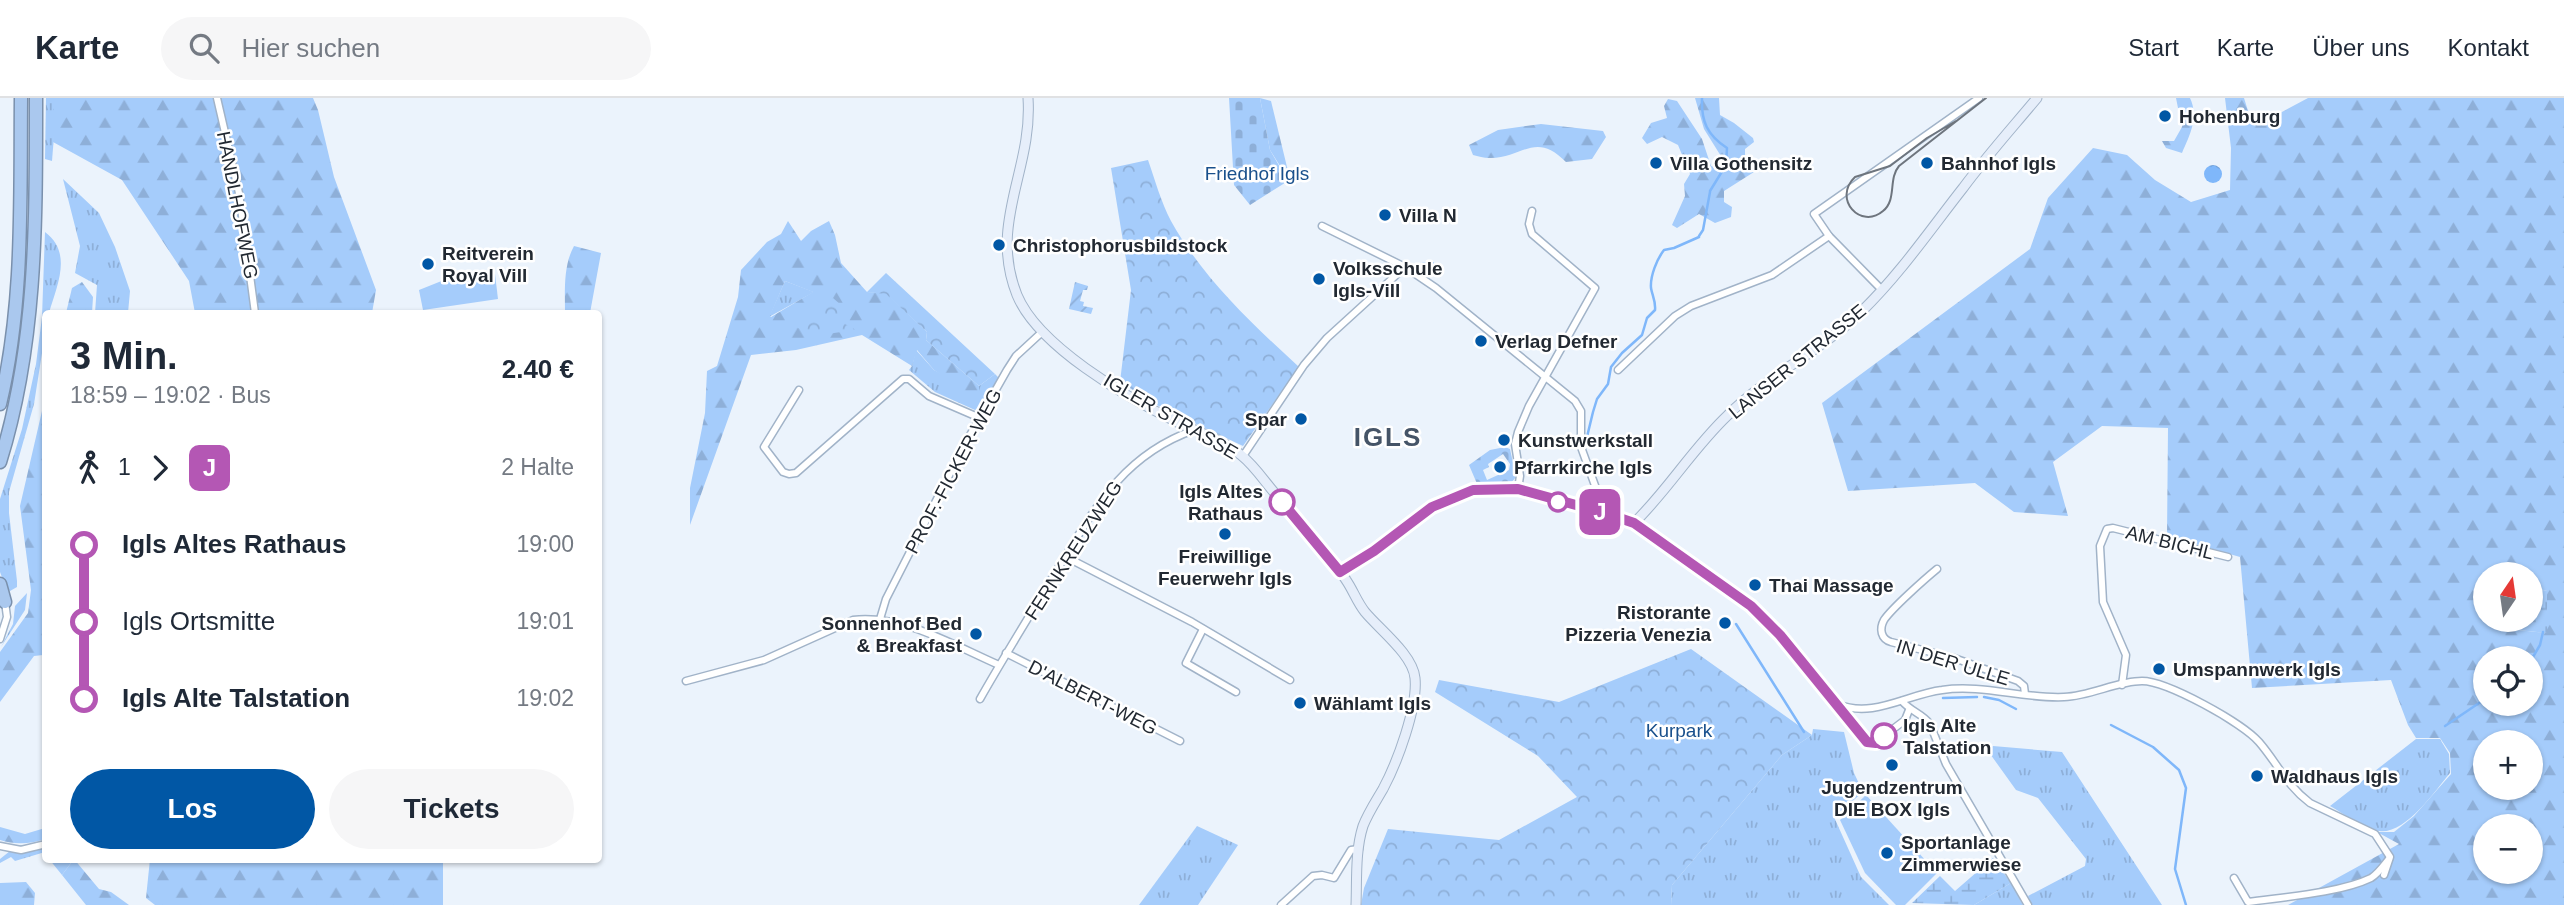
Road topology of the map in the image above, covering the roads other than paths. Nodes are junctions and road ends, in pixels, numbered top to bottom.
1 (21, 98) edge
2 (36, 98) edge
3 (217, 98) edge
4 (1028, 98) edge
5 (1979, 98) edge
6 (2037, 98) edge
7 (1532, 211) dead end
8 (1322, 226) dead end
9 (1829, 236) junction
10 (1405, 267) junction
11 (1882, 290) junction
12 (255, 310) edge
13 (1041, 333) junction
14 (1618, 370) dead end
15 (1545, 377) junction
16 (799, 390) dead end
17 (0, 404) edge
18 (980, 418) junction
19 (1194, 430) junction
20 (6, 441) junction
21 (1243, 456) junction
22 (0, 462) edge
23 (0, 473) edge
24 (1518, 489) junction
25 (1605, 513) junction
26 (1634, 523) junction
27 (1066, 557) junction
28 (2228, 557) dead end
29 (1937, 569) dead end
30 (1340, 572) junction
31 (0, 584) edge
32 (3, 599) edge
33 (880, 619) junction
34 (1203, 629) junction
35 (0, 639) edge
36 (1006, 653) junction
37 (999, 665) junction
38 (1290, 680) dead end
39 (686, 681) dead end
40 (2122, 685) junction
41 (1236, 692) dead end
42 (2025, 694) junction
43 (980, 699) dead end
44 (1902, 701) junction
45 (1838, 704) junction
46 (1909, 710) junction
47 (1180, 741) dead end
48 (42, 845) edge
49 (0, 846) edge
50 (1359, 849) junction
51 (2390, 857) junction
52 (2384, 875) dead end
53 (2234, 878) dead end
54 (1281, 905) edge
55 (1356, 905) edge
56 (2028, 905) edge

1 - 17 highway
2 - 20 highway
3 - 12 street, HANDLHOFWEG
4 - 13 main road, IGLER STRASSE
5 - 9 street
6 - 11 main road, LANSER STRASSE
7 - 15 street
8 - 10 street
9 - 11 street
9 - 14 street
10 - 15 street
10 - 21 street
11 - 26 main road, LANSER STRASSE
13 - 18 street, PROF.-FICKER-WEG
13 - 19 main road, IGLER STRASSE
15 - 24 street
15 - 25 street
16 - 18 street
18 - 33 street, PROF.-FICKER-WEG
19 - 21 main road, IGLER STRASSE
19 - 27 street, FERNKREUZWEG
20 - 22 highway
20 - 23 highway
21 - 30 main road, IGLER STRASSE
24 - 25 main road
24 - 30 main road
25 - 26 main road
26 - 45 street
27 - 34 street
27 - 36 street, FERNKREUZWEG
28 - 40 street, AM BICHL
29 - 42 street, IN DER ULLE
30 - 50 main road, IGLER STRASSE
31 - 32 highway
32 - 35 street
33 - 37 street
33 - 39 street
34 - 38 street
34 - 41 street
36 - 37 street, FERNKREUZWEG
36 - 47 street, D'ALBERT-WEG
37 - 43 street, FERNKREUZWEG
40 - 42 street
40 - 51 street
42 - 44 street
44 - 45 street
44 - 46 street
45 - 46 street
46 - 56 street
48 - 49 street
50 - 54 street
50 - 55 main road, IGLER STRASSE
51 - 52 street
51 - 53 street

